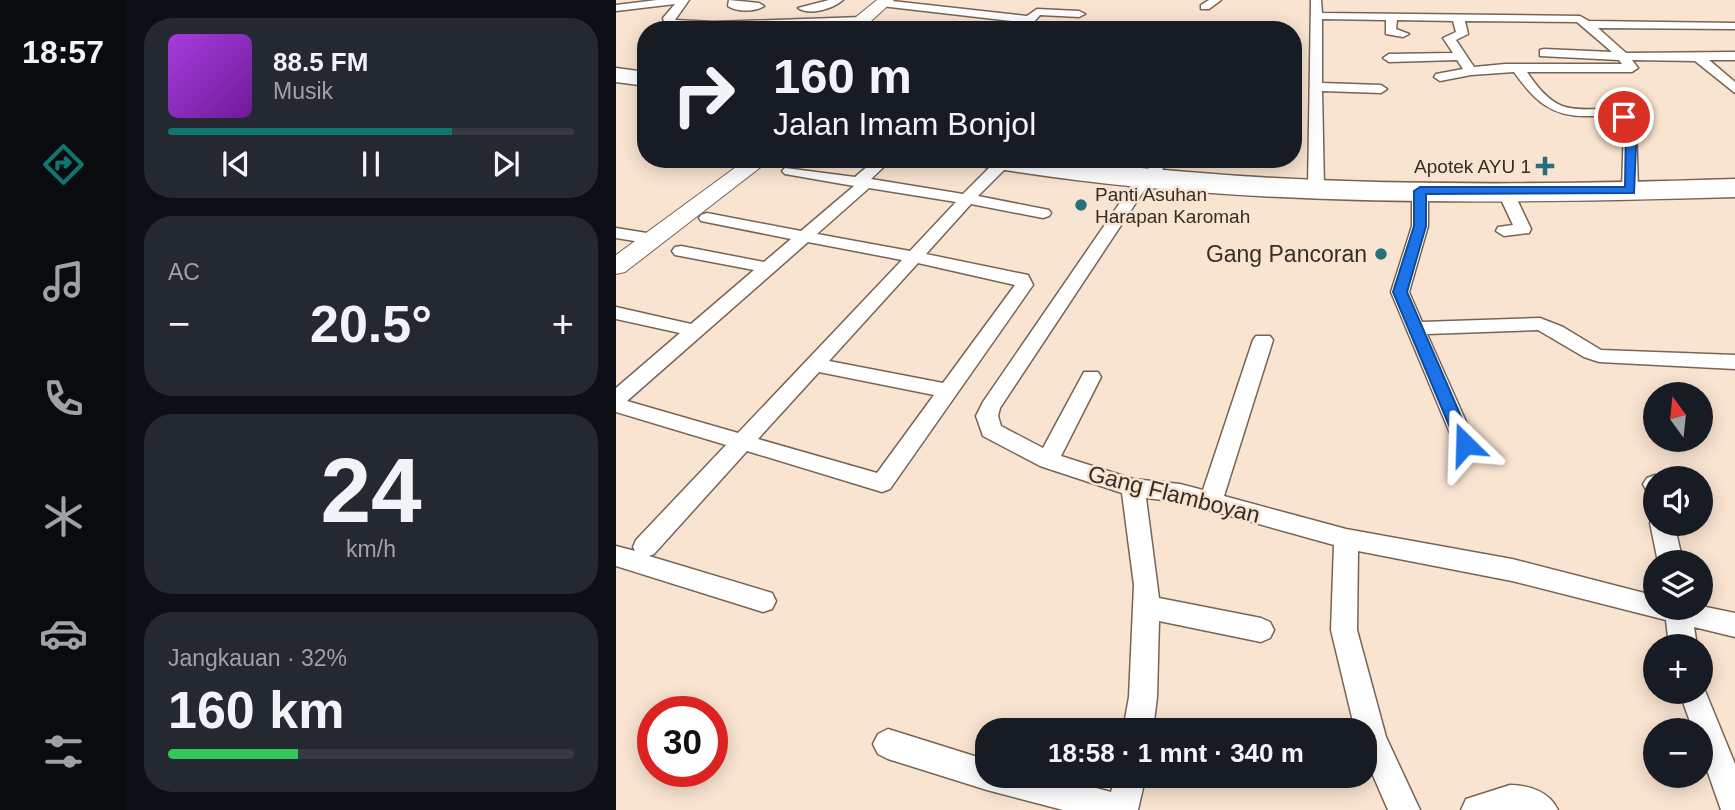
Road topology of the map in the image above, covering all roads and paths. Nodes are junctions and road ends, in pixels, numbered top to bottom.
1 (684, 0) edge
2 (734, 0) edge
3 (809, 0) edge
4 (838, 0) edge
5 (1216, 0) edge
6 (1316, 0) edge
7 (883, 2) edge
8 (759, 6) dead end
9 (794, 7) junction
10 (1205, 7) dead end
11 (616, 8) edge
12 (1079, 14) dead end
13 (1316, 16) junction
14 (1458, 16) junction
15 (1392, 17) junction
16 (1029, 20) joint
17 (669, 21) edge
18 (780, 21) edge
19 (865, 21) edge
20 (1590, 24) junction
21 (1735, 26) edge
22 (1403, 34) dead end
23 (1544, 53) dead end
24 (1462, 56) junction
25 (1697, 56) junction
26 (1625, 57) junction
27 (1735, 57) edge
28 (1390, 58) dead end
29 (1518, 68) junction
30 (1471, 71) junction
31 (616, 75) edge
32 (1440, 77) dead end
33 (637, 78) edge
34 (1315, 87) junction
35 (1381, 89) dead end
36 (1735, 89) edge
37 (749, 168) edge
38 (876, 168) edge
39 (990, 168) edge
40 (1106, 168) edge
41 (790, 171) dead end
42 (1152, 172) edge
43 (862, 182) junction
44 (1315, 188) junction
45 (1734, 189) edge
46 (1630, 190) junction
47 (1420, 191) junction
48 (1505, 191) junction
49 (967, 199) junction
50 (1043, 213) dead end
51 (707, 218) dead end
52 (1504, 232) dead end
53 (616, 233) edge
54 (804, 236) junction
55 (653, 239) junction
56 (681, 251) dead end
57 (914, 257) junction
58 (616, 267) edge
59 (768, 268) junction
60 (616, 313) edge
61 (1414, 328) junction
62 (696, 331) junction
63 (1263, 340) dead end
64 (1735, 362) edge
65 (814, 365) junction
66 (1091, 377) dead end
67 (950, 391) junction
68 (616, 399) edge
69 (616, 405) edge
70 (742, 442) junction
71 (1465, 444) dead end
72 (1048, 460) junction
73 (1133, 488) junction
74 (1210, 503) junction
75 (1346, 538) junction
76 (645, 547) dead end
77 (618, 558) edge
78 (763, 601) dead end
79 (1643, 602) edge
80 (1145, 607) junction
81 (1713, 619) edge
82 (1735, 625) edge
83 (1261, 630) dead end
84 (1698, 704) edge
85 (1140, 718) edge
86 (888, 744) dead end
87 (975, 771) edge
88 (1037, 788) edge
89 (1128, 788) edge
90 (1735, 805) edge
91 (1122, 810) edge
92 (1404, 810) edge
93 (1477, 810) edge
94 (1542, 810) edge

1 - 11 street
1 - 17 street
2 - 8 street
3 - 9 street
4 - 9 street
5 - 10 street
6 - 13 street
7 - 16 street
7 - 19 street
9 - 18 street
12 - 16 street
13 - 15 street
13 - 34 street
14 - 15 street
14 - 20 street
14 - 24 street
15 - 22 street
20 - 21 street
20 - 26 street
23 - 26 street
24 - 28 street
24 - 30 street
25 - 26 street
25 - 27 street
25 - 36 street
26 - 29 street
29 - 30 street
29 - 46 street
30 - 32 street
31 - 33 highway
34 - 35 street
34 - 44 street
37 - 55 street
38 - 43 street
39 - 49 street
40 - 42 highway
41 - 43 street
42 - 44 highway
42 - 72 street, Gang Flamboyan
43 - 49 street
43 - 54 street
44 - 47 highway
45 - 46 highway
46 - 48 highway
47 - 48 highway
47 - 61 street
48 - 52 street
49 - 50 street
49 - 57 street
51 - 54 street
53 - 55 street
54 - 57 street
54 - 59 street
55 - 58 street
56 - 59 street
57 - 65 street
57 - 67 street
59 - 62 street
60 - 62 street
61 - 64 street
61 - 71 street
62 - 68 street
63 - 74 street
65 - 67 street
65 - 70 street
66 - 72 street
67 - 70 street
69 - 70 street
70 - 76 street
72 - 73 street, Gang Flamboyan
73 - 74 street, Gang Flamboyan
73 - 80 street
74 - 75 street, Gang Flamboyan
75 - 79 street, Gang Flamboyan
75 - 92 street
77 - 78 street
80 - 83 street
80 - 85 street
81 - 82 street, Gang Flamboyan
84 - 90 street
86 - 87 street
88 - 91 street
89 - 91 street
93 - 94 street

